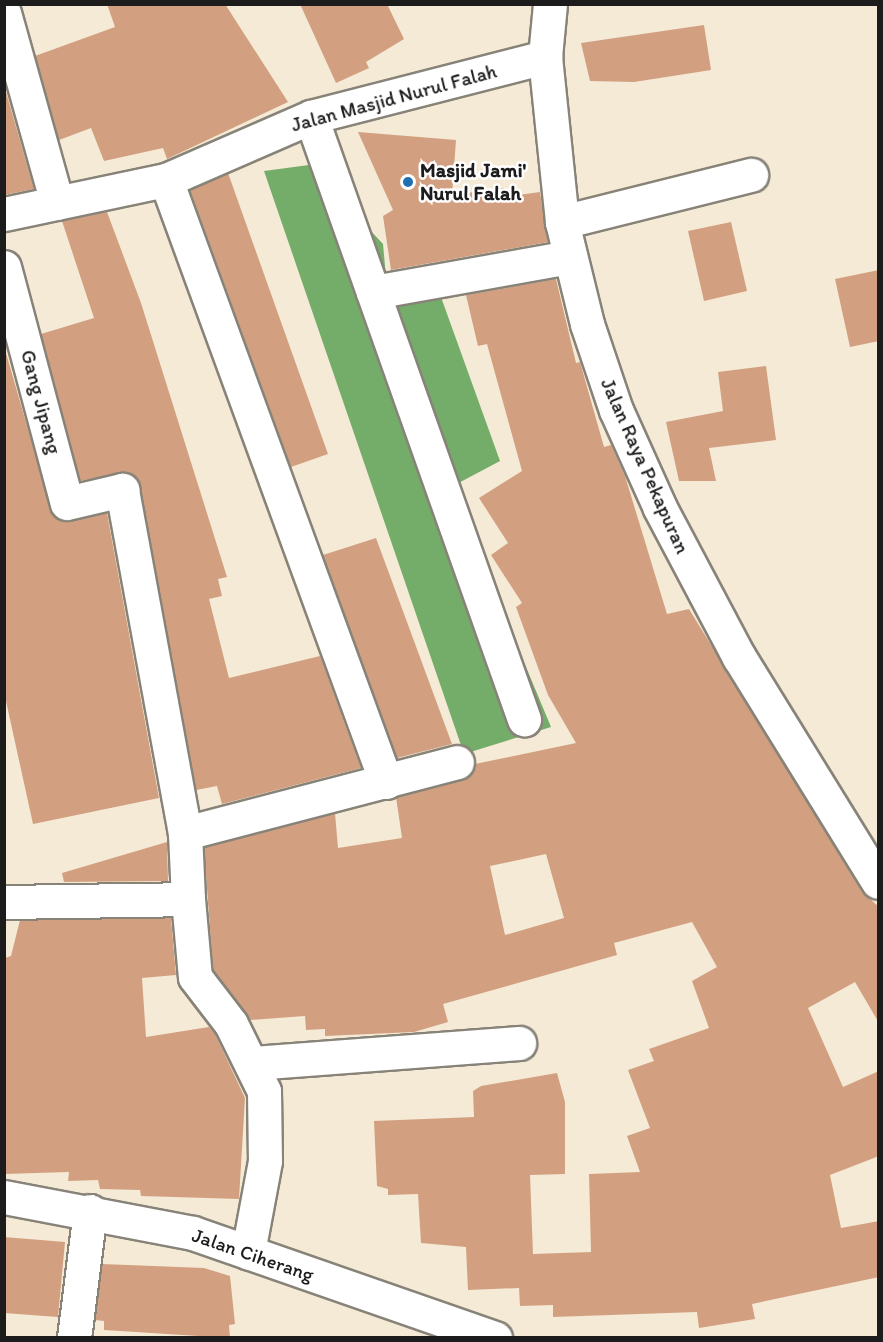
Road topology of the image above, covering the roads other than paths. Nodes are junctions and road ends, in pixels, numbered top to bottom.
1 (550, 4) edge
2 (4, 13) edge
3 (545, 57) junction
4 (311, 117) junction
5 (751, 176) dead end
6 (166, 180) junction
7 (57, 202) junction
8 (4, 214) edge
9 (562, 222) junction
10 (570, 257) junction
11 (4, 267) edge
12 (373, 292) junction
13 (524, 719) dead end
14 (458, 762) dead end
15 (386, 782) junction
16 (185, 833) junction
17 (879, 882) edge
18 (188, 899) junction
19 (4, 902) edge
20 (519, 1043) dead end
21 (253, 1063) junction
22 (4, 1197) edge
23 (90, 1211) junction
24 (248, 1252) junction
25 (74, 1338) edge
26 (495, 1338) edge

1 - 3 street, Jalan Raya Pekapuran
2 - 7 street
3 - 4 street, Jalan Masjid Nurul Falah
3 - 9 street, Jalan Raya Pekapuran
4 - 6 street, Jalan Masjid Nurul Falah
4 - 12 street
5 - 9 street
6 - 7 street, Jalan Masjid Nurul Falah
6 - 15 street
7 - 8 street, Jalan Masjid Nurul Falah
9 - 10 street, Jalan Raya Pekapuran
10 - 12 street
10 - 17 street, Jalan Raya Pekapuran
11 - 16 street, Gang Jipang
12 - 13 street
14 - 15 street
15 - 16 street
16 - 18 street
18 - 19 street
18 - 21 street
20 - 21 street
21 - 24 street
22 - 23 street, Jalan Ciherang
23 - 24 street, Jalan Ciherang
23 - 25 street
24 - 26 street, Jalan Ciherang

